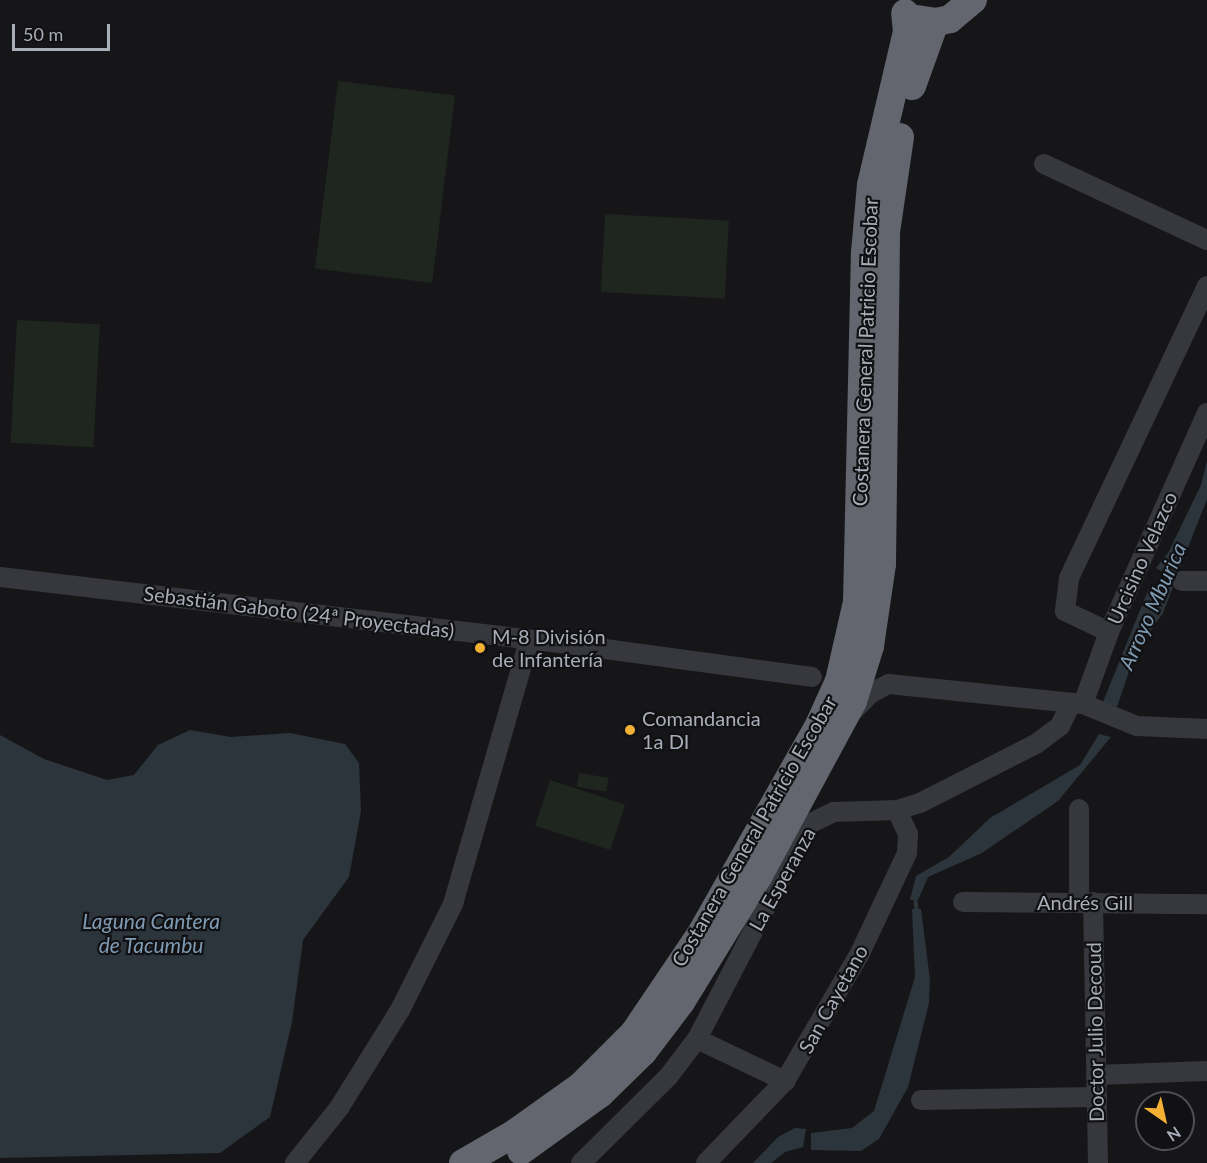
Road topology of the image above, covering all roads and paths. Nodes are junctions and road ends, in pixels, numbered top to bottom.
1 (973, 0) edge
2 (898, 6) edge
3 (934, 22) junction
4 (1044, 164) dead end
5 (1207, 240) edge
6 (1207, 286) edge
7 (1207, 413) edge
8 (0, 577) edge
9 (1182, 581) dead end
10 (1207, 581) edge
11 (857, 602) junction
12 (1109, 632) junction
13 (529, 640) junction
14 (870, 646) junction
15 (812, 677) junction
16 (889, 684) junction
17 (1077, 704) junction
18 (838, 728) junction
19 (1207, 729) edge
20 (808, 744) junction
21 (1079, 809) dead end
22 (897, 810) junction
23 (963, 902) dead end
24 (1086, 902) junction
25 (1207, 904) edge
26 (698, 1039) junction
27 (1207, 1071) edge
28 (1096, 1075) junction
29 (785, 1081) junction
30 (1096, 1097) junction
31 (921, 1100) dead end
32 (312, 1142) junction
33 (295, 1163) edge
34 (301, 1163) edge
35 (463, 1163) edge
36 (501, 1163) edge
37 (514, 1163) edge
38 (539, 1163) edge
39 (581, 1163) edge
40 (706, 1163) edge
41 (1098, 1163) edge

1 - 3 highway
2 - 3 highway
2 - 11 highway, Costanera General Patricio Escobar
3 - 14 highway, Costanera General Patricio Escobar
4 - 5 street
6 - 12 street
7 - 12 street, Urcisino Velazco
8 - 13 street, Sebastián Gaboto (24ª Proyectadas)
9 - 10 street
11 - 15 street
11 - 20 highway, Costanera General Patricio Escobar
12 - 17 street, Urcisino Velazco
13 - 15 street, Sebastián Gaboto (24ª Proyectadas)
13 - 32 street
14 - 16 street
14 - 18 highway, Costanera General Patricio Escobar
15 - 20 street
16 - 17 street
16 - 18 street
17 - 19 street
17 - 22 street, La Esperanza
18 - 36 highway, Costanera General Patricio Escobar
20 - 35 highway, Costanera General Patricio Escobar
21 - 24 street
22 - 26 street, La Esperanza
22 - 29 street, San Cayetano
23 - 24 street, Andrés Gill
24 - 25 street, Andrés Gill
24 - 28 street, Doctor Julio Decoud
26 - 29 street
26 - 39 street, La Esperanza
27 - 28 street
28 - 30 street, Doctor Julio Decoud
29 - 40 street, San Cayetano
30 - 31 street
30 - 41 street, Doctor Julio Decoud
32 - 33 street
32 - 34 street
37 - 38 highway

